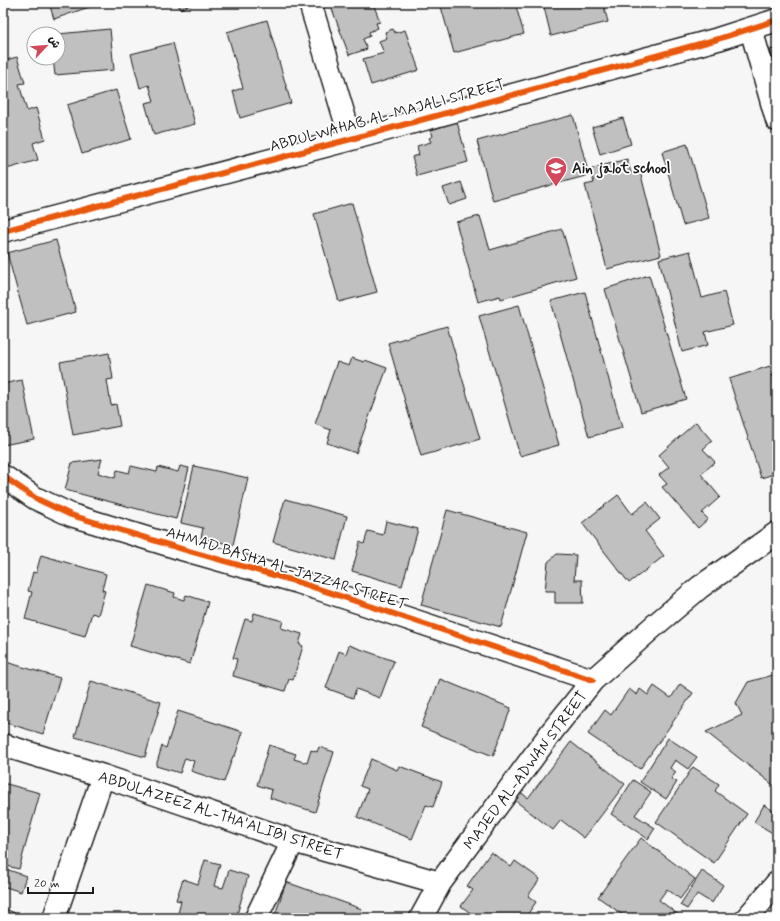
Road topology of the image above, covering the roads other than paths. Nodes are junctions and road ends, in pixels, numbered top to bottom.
1 (310, 3) edge
2 (777, 20) edge
3 (751, 29) junction
4 (777, 120) edge
5 (351, 139) junction
6 (3, 231) edge
7 (3, 476) edge
8 (776, 533) edge
9 (593, 680) junction
10 (3, 745) edge
11 (103, 776) junction
12 (293, 841) junction
13 (440, 883) junction
14 (777, 883) edge
15 (54, 918) edge
16 (256, 918) edge
17 (421, 918) edge
18 (747, 918) edge

1 - 5 street
2 - 3 street, ABDULWAHAB AL-MAJALI STREET
3 - 4 street
3 - 5 street, ABDULWAHAB AL-MAJALI STREET
5 - 6 street, ABDULWAHAB AL-MAJALI STREET
7 - 9 street, AHMAD BASHA AL-JAZZAR STREET
8 - 9 street, MAJED AL-ADWAN STREET
9 - 13 street, MAJED AL-ADWAN STREET
10 - 11 street, ABDULAZEEZ AL-THA'ALIBI STREET
11 - 12 street, ABDULAZEEZ AL-THA'ALIBI STREET
11 - 15 street
12 - 13 street, ABDULAZEEZ AL-THA'ALIBI STREET
12 - 16 street
13 - 17 street, MAJED AL-ADWAN STREET
14 - 18 street

